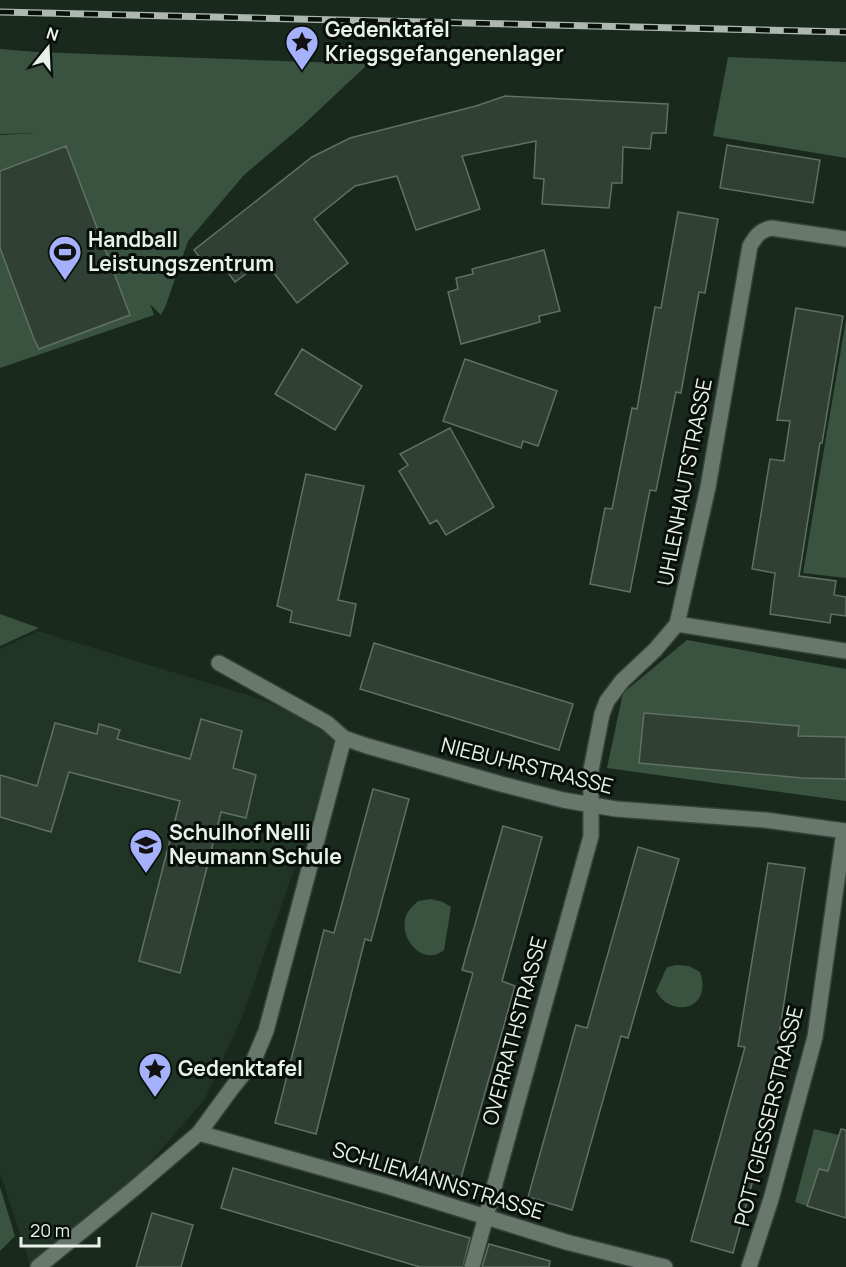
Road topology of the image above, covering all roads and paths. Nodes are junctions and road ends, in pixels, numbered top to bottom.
1 (846, 239) edge
2 (677, 624) junction
3 (846, 651) edge
4 (219, 663) dead end
5 (344, 738) junction
6 (591, 804) junction
7 (845, 831) edge
8 (199, 1133) junction
9 (485, 1216) junction
10 (38, 1267) edge
11 (472, 1267) edge
12 (665, 1267) edge
13 (749, 1267) edge

1 - 2 street, UHLENHAUTSTRASSE
2 - 3 street
2 - 6 street, UHLENHAUTSTRASSE
4 - 5 street, NIEBUHRSTRASSE
5 - 6 street, NIEBUHRSTRASSE
5 - 8 street
6 - 7 street, NIEBUHRSTRASSE
6 - 9 street, OVERRATHSTRASSE
7 - 13 street, POTTGIESSERSTRASSE
8 - 9 street, SCHLIEMANNSTRASSE
8 - 10 street
9 - 11 street, OVERRATHSTRASSE
9 - 12 street, SCHLIEMANNSTRASSE

